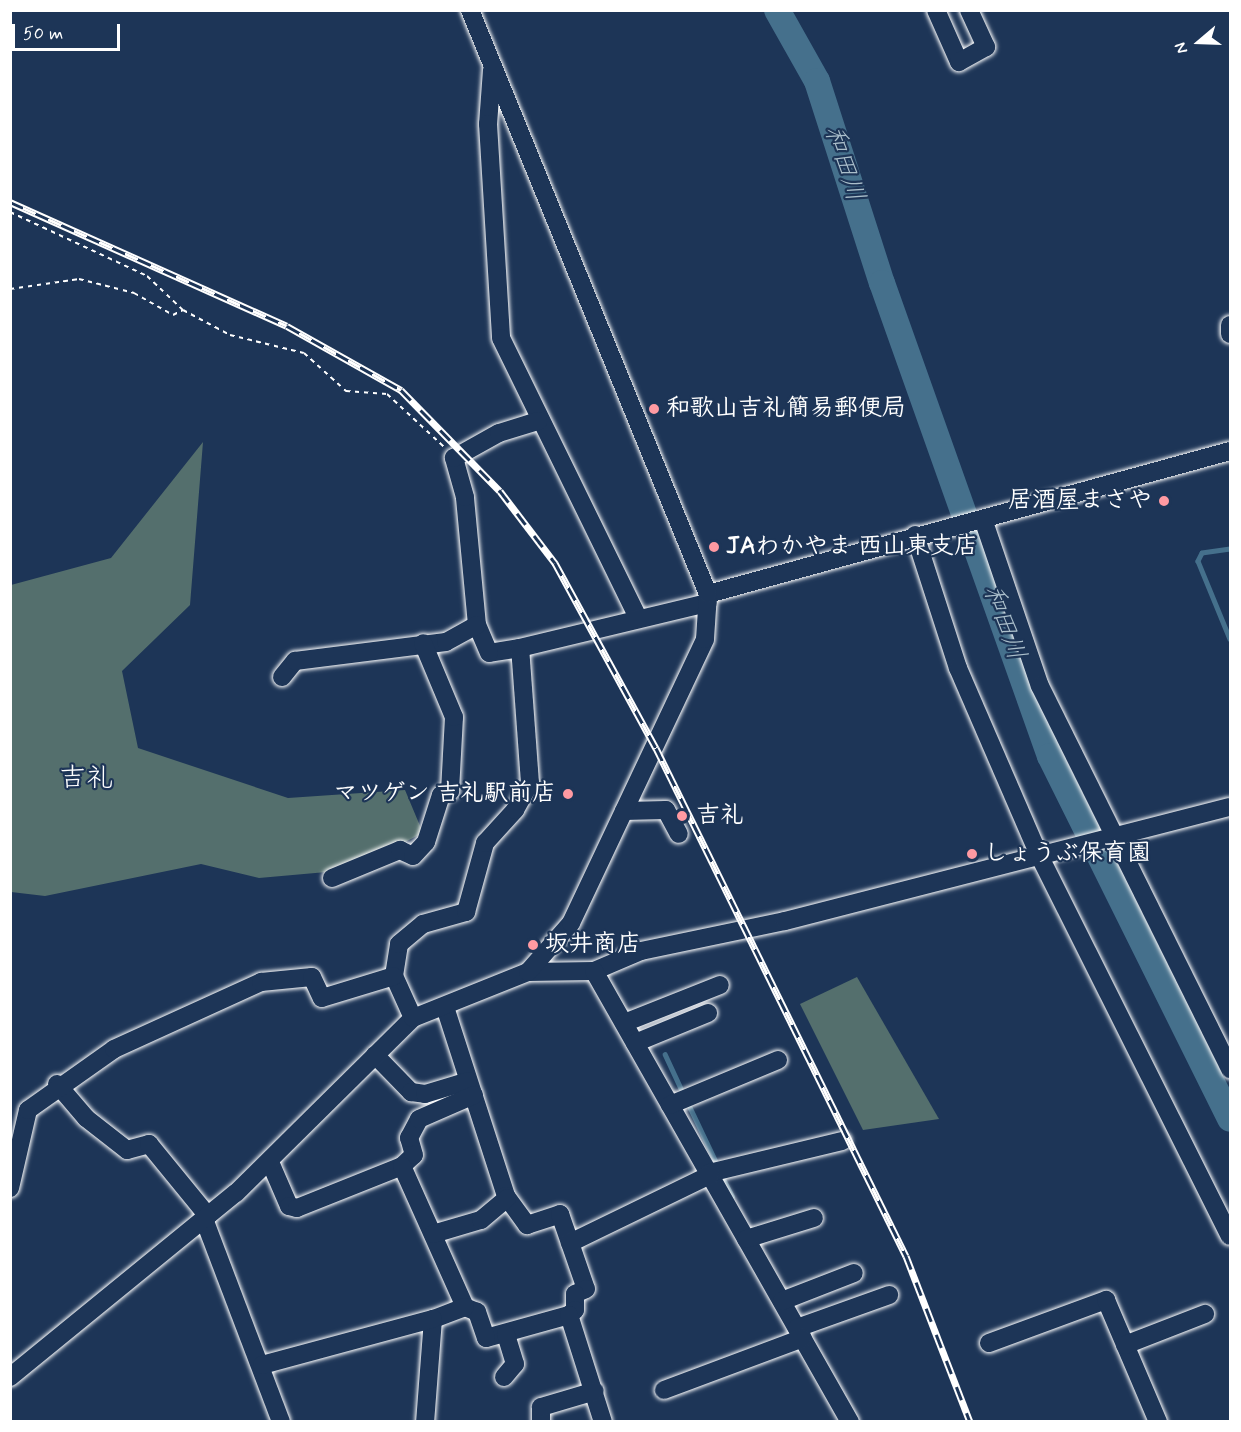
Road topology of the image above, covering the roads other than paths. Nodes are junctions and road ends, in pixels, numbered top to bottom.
1 (470, 10) edge
2 (936, 10) edge
3 (969, 10) edge
4 (492, 66) junction
5 (1230, 325) edge
6 (1230, 334) edge
7 (538, 420) junction
8 (1230, 451) edge
9 (980, 519) junction
10 (915, 535) junction
11 (708, 599) junction
12 (638, 618) junction
13 (477, 625) junction
14 (423, 643) junction
15 (520, 648) junction
16 (282, 677) dead end
17 (1230, 807) edge
18 (624, 811) junction
19 (679, 834) dead end
20 (1112, 836) junction
21 (1042, 854) junction
22 (332, 878) dead end
23 (594, 971) junction
24 (528, 972) junction
25 (394, 976) junction
26 (720, 985) dead end
27 (445, 1007) junction
28 (708, 1013) dead end
29 (413, 1018) junction
30 (624, 1023) junction
31 (635, 1043) junction
32 (375, 1055) junction
33 (778, 1060) dead end
34 (1230, 1069) edge
35 (57, 1084) junction
36 (471, 1088) junction
37 (670, 1104) junction
38 (842, 1141) dead end
39 (270, 1162) junction
40 (402, 1166) junction
41 (709, 1174) junction
42 (10, 1188) edge
43 (507, 1198) junction
44 (206, 1217) junction
45 (814, 1218) dead end
46 (433, 1234) junction
47 (1230, 1236) edge
48 (746, 1239) junction
49 (570, 1243) junction
50 (854, 1273) dead end
51 (889, 1295) dead end
52 (782, 1301) junction
53 (465, 1307) junction
54 (1205, 1314) dead end
55 (569, 1315) junction
56 (433, 1319) junction
57 (800, 1333) junction
58 (507, 1334) junction
59 (989, 1343) dead end
60 (1125, 1345) junction
61 (262, 1365) junction
62 (10, 1377) edge
63 (504, 1377) dead end
64 (596, 1390) junction
65 (664, 1390) dead end
66 (281, 1422) edge
67 (425, 1422) edge
68 (541, 1422) edge
69 (603, 1422) edge
70 (850, 1422) edge
71 (1158, 1422) edge

1 - 4 street
2 - 3 street
4 - 7 street
4 - 11 street
5 - 6 street
7 - 12 street
7 - 13 street
8 - 9 street
9 - 10 street
9 - 20 street
10 - 11 street
10 - 21 street
11 - 12 street
11 - 18 street
12 - 15 street
13 - 14 street
13 - 15 street
14 - 16 street
14 - 22 street
15 - 25 street
17 - 20 street
18 - 19 street
18 - 24 street
20 - 21 street
20 - 34 street
21 - 23 street
21 - 47 street
23 - 24 street
23 - 30 street
24 - 27 street
25 - 29 street
25 - 35 street
26 - 30 street
27 - 29 street
27 - 36 street
28 - 31 street
29 - 32 street
30 - 31 street
31 - 37 street
32 - 36 street
32 - 39 street
33 - 37 street
35 - 42 street
35 - 44 street
36 - 40 street
36 - 43 street
37 - 41 street
38 - 41 street
39 - 40 street
39 - 44 street
40 - 46 street
41 - 48 street
41 - 49 street
43 - 46 street
43 - 49 street
44 - 61 street
44 - 62 street
45 - 48 street
46 - 53 street
48 - 52 street
49 - 55 street
50 - 52 street
51 - 57 street
52 - 57 street
53 - 56 street
53 - 58 street
54 - 60 street
55 - 58 street
55 - 64 street
56 - 61 street
56 - 67 street
57 - 65 street
57 - 70 street
58 - 63 street
59 - 60 street
60 - 71 street
61 - 66 street
64 - 68 street
64 - 69 street

